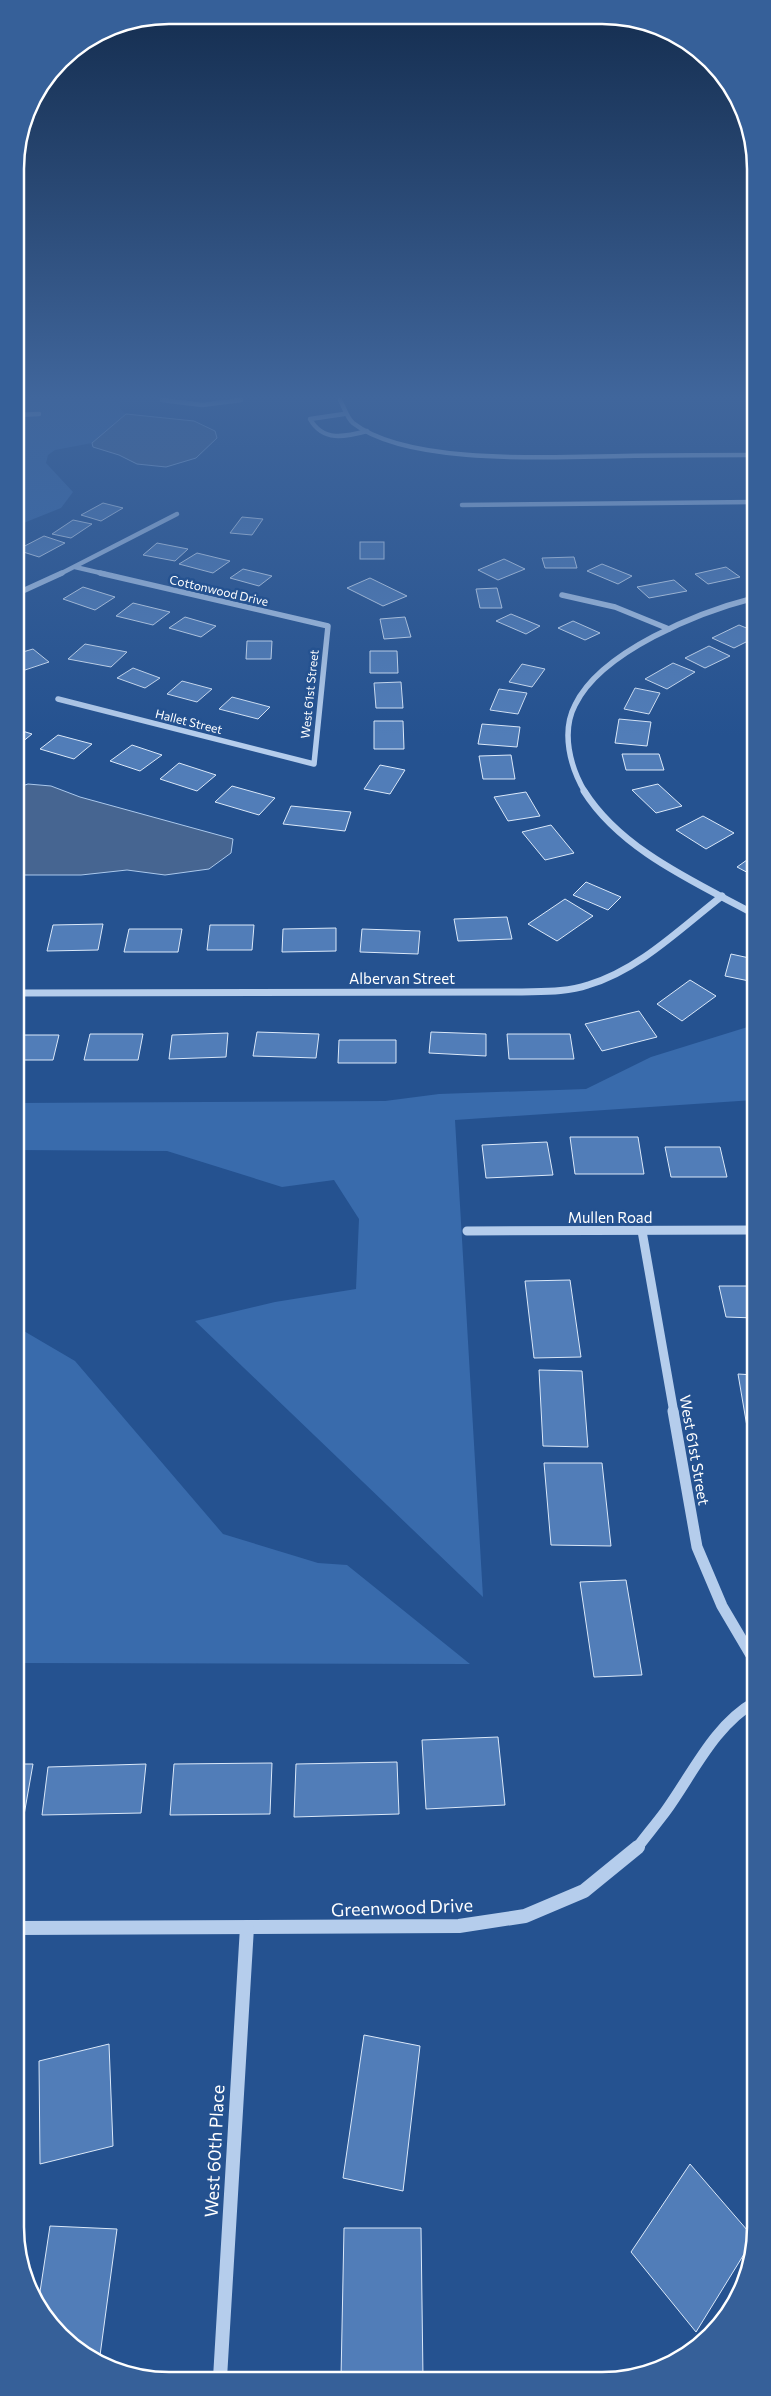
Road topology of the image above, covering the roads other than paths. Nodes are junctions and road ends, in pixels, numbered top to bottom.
1 (178, 514) dead end
2 (75, 567) junction
3 (24, 590) edge
4 (562, 595) dead end
5 (747, 600) edge
6 (328, 626) joint
7 (669, 629) junction
8 (58, 699) dead end
9 (314, 764) joint
10 (722, 896) junction
11 (747, 910) edge
12 (24, 993) edge
13 (747, 1230) edge
14 (467, 1231) dead end
15 (642, 1231) junction
16 (747, 1650) edge
17 (747, 1707) edge
18 (247, 1927) junction
19 (24, 1928) edge
20 (220, 2372) edge

1 - 2 street
2 - 3 street
2 - 6 street, Cottonwood Drive
4 - 7 street
5 - 7 street
6 - 9 street, West 61st Street
7 - 10 street
8 - 9 street, Hallet Street
10 - 11 street
10 - 12 street, Albervan Street
13 - 15 street, Mullen Road
14 - 15 street, Mullen Road
15 - 16 street, West 61st Street
17 - 18 street, Greenwood Drive
18 - 19 street, Greenwood Drive
18 - 20 street, West 60th Place

